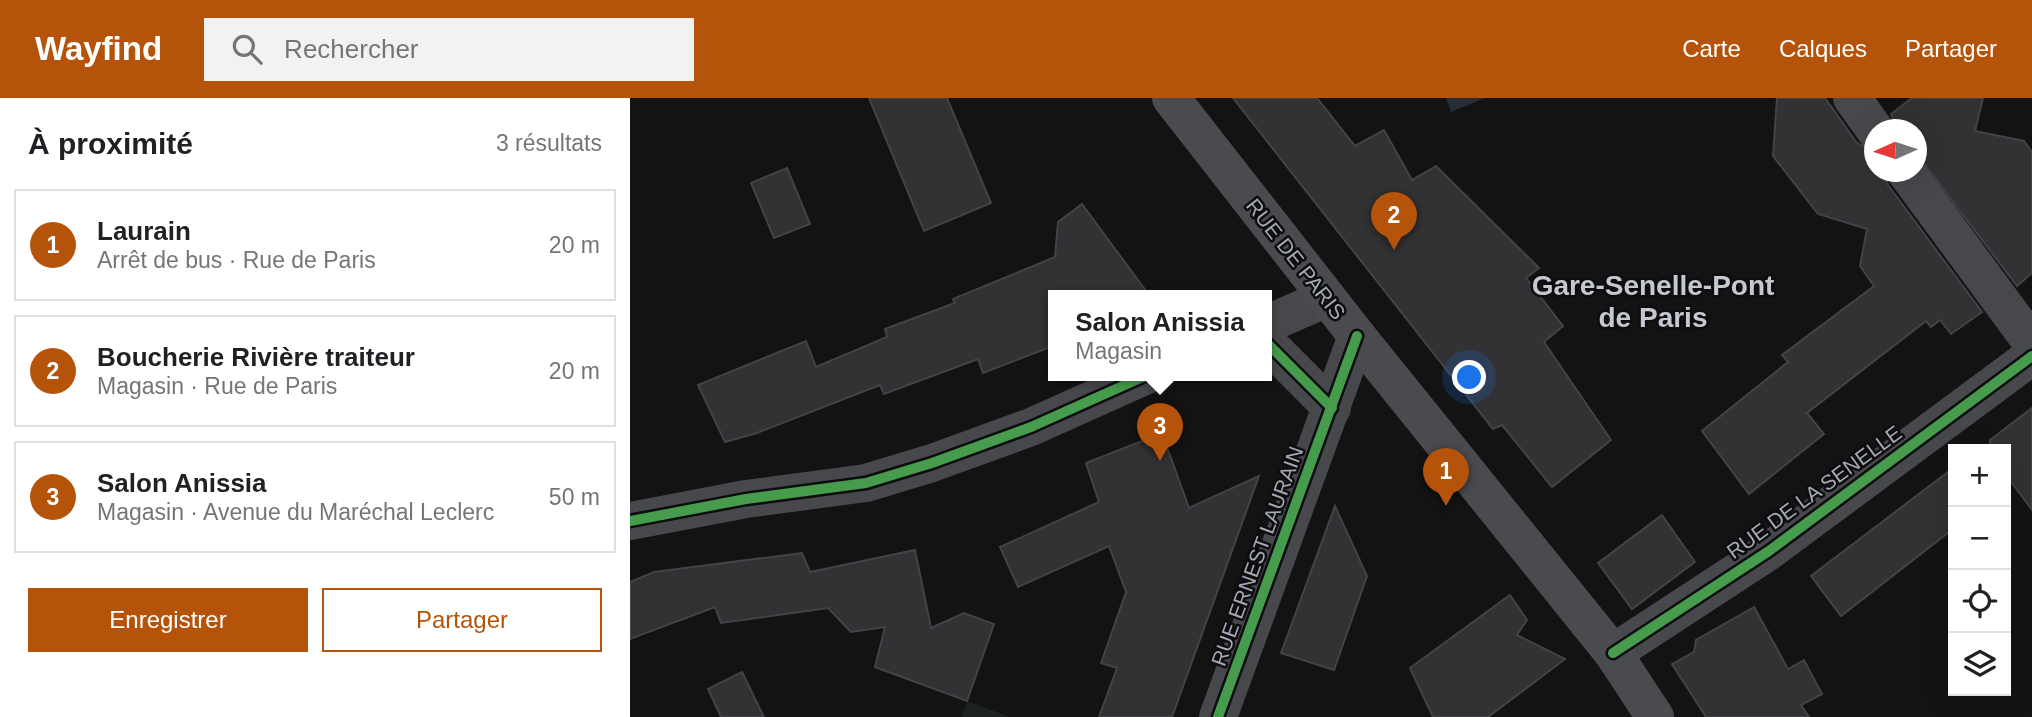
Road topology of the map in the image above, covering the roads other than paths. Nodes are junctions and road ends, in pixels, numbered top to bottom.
1 (1171, 98) edge
2 (1852, 98) edge
3 (1867, 119) edge
4 (1913, 182) edge
5 (1327, 298) junction
6 (1272, 322) edge
7 (1357, 336) junction
8 (2032, 343) edge
9 (1272, 348) edge
10 (2032, 356) edge
11 (1134, 381) edge
12 (1332, 408) junction
13 (630, 521) edge
14 (1614, 653) junction
15 (1218, 717) edge
16 (1655, 717) edge

1 - 5 main road, RUE DE PARIS
2 - 3 street
4 - 8 street
5 - 6 street
5 - 7 main road, RUE DE PARIS
7 - 12 street, RUE ERNEST LAURAIN
7 - 14 main road, RUE DE PARIS
9 - 12 street
10 - 14 street, RUE DE LA SENELLE
11 - 13 street
12 - 15 street, RUE ERNEST LAURAIN
14 - 16 main road, RUE DE PARIS

